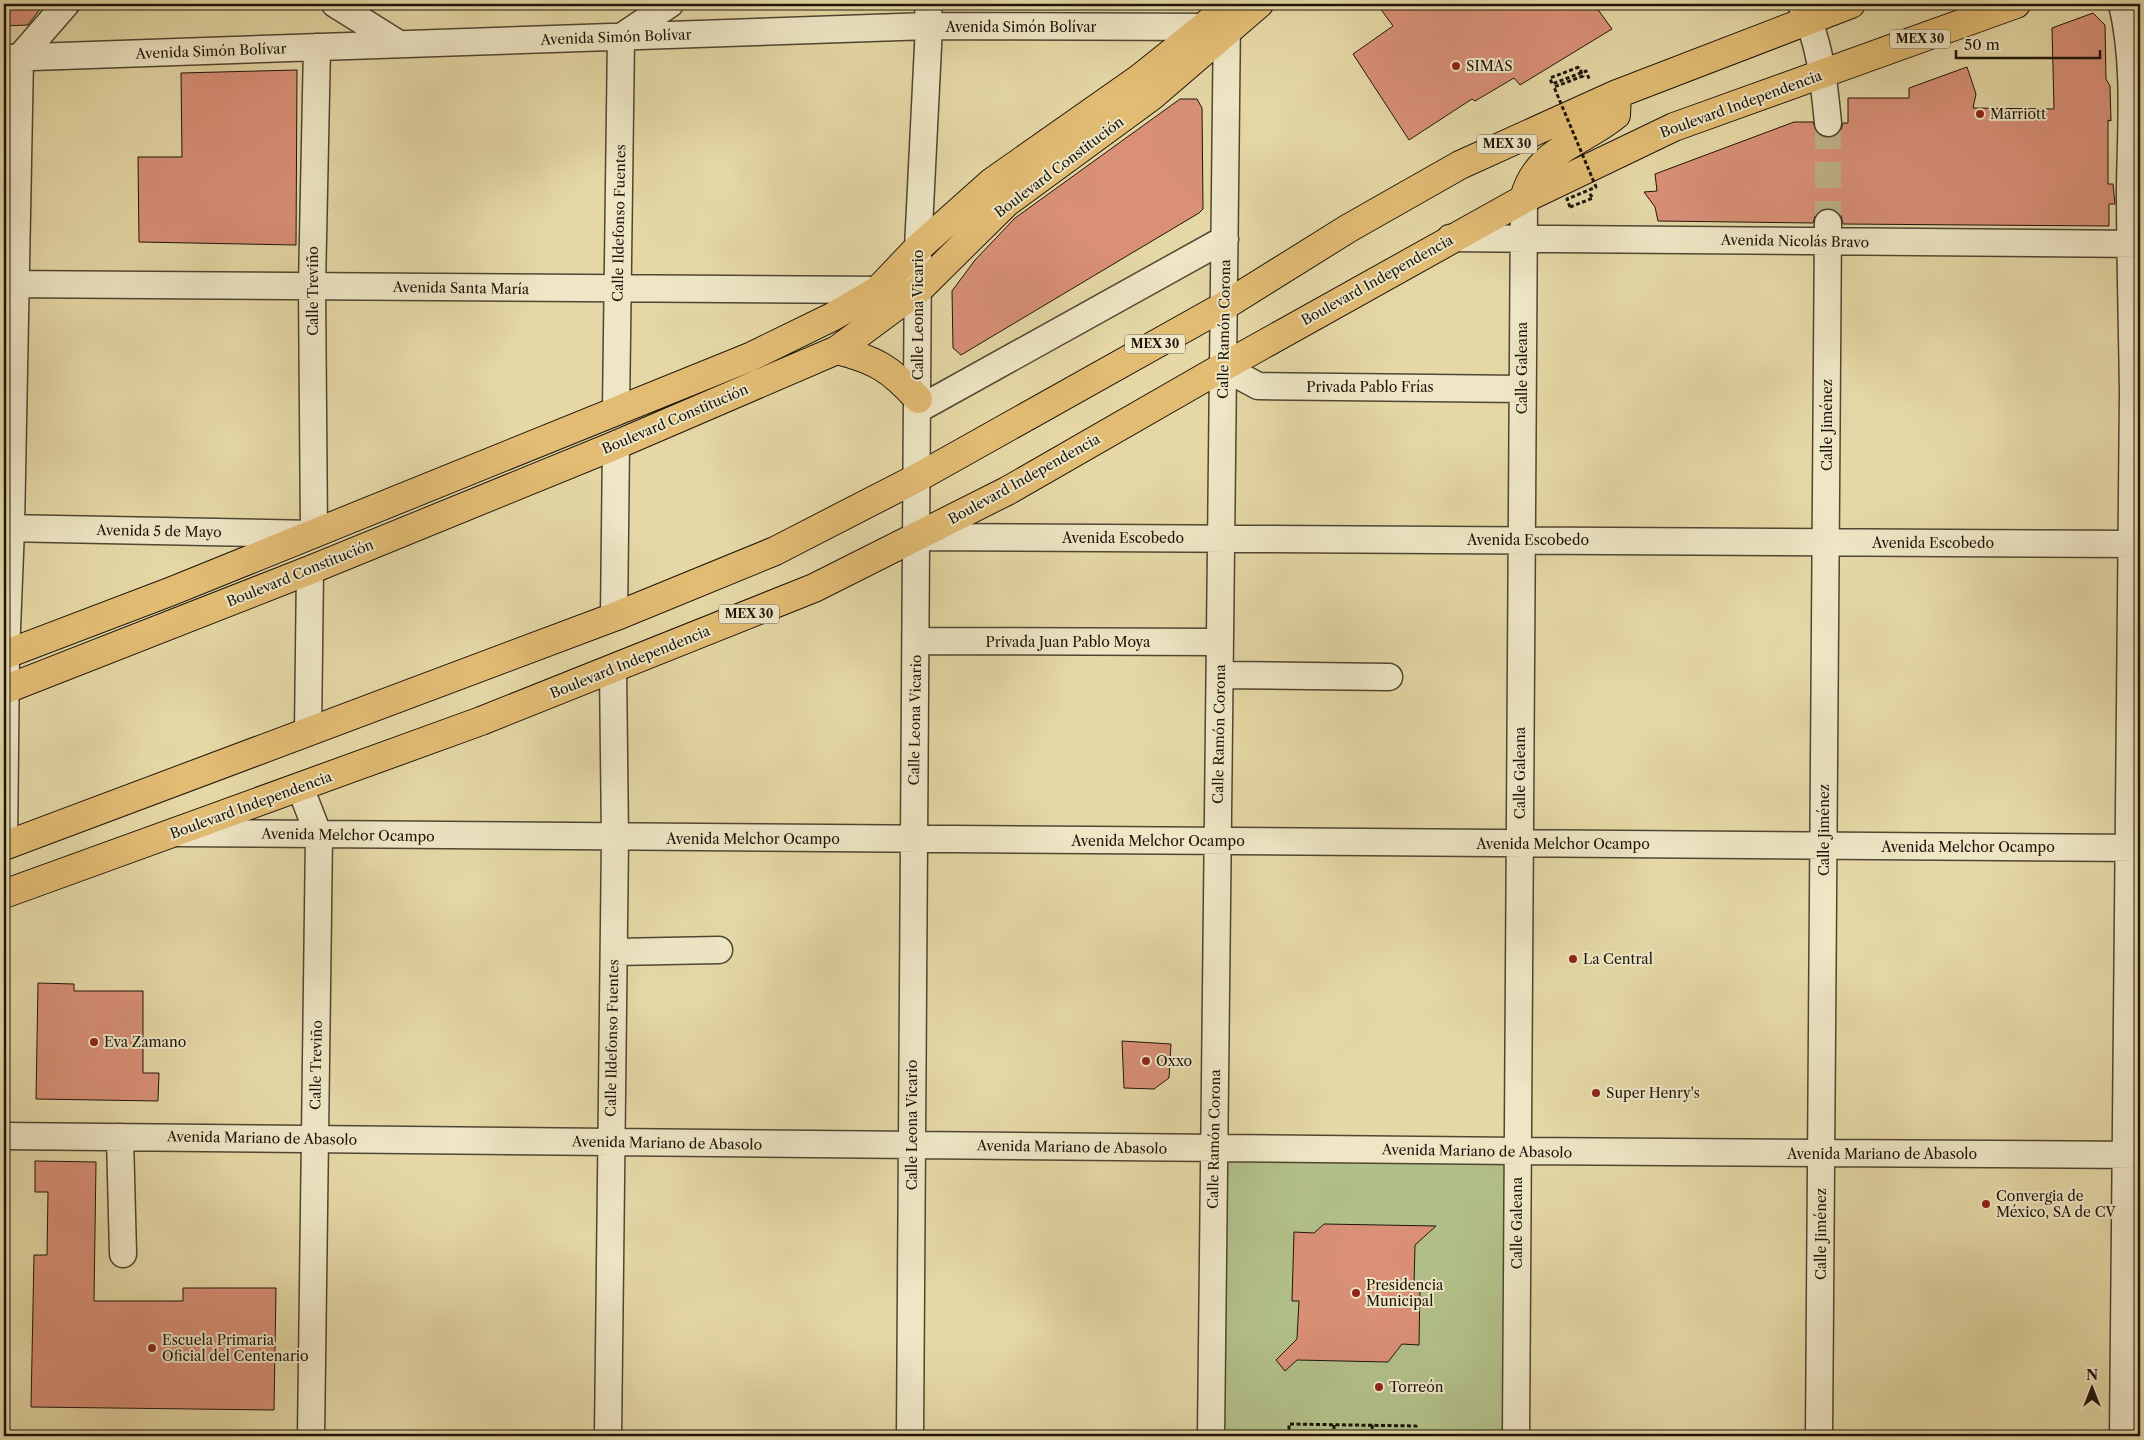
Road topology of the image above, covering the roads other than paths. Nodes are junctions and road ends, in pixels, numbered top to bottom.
1 (66, 4) edge
2 (335, 4) edge
3 (670, 4) edge
4 (1228, 4) edge
5 (1260, 4) edge
6 (1850, 4) edge
7 (2016, 4) edge
8 (2122, 4) edge
9 (1805, 12) edge
10 (928, 15) edge
11 (1163, 15) edge
12 (1216, 30) junction
13 (621, 37) junction
14 (399, 44) junction
15 (317, 47) junction
16 (12, 58) edge
17 (1823, 74) junction
18 (2136, 92) edge
19 (1608, 98) junction
20 (1828, 123) tunnel mouth
21 (1524, 199) junction
22 (1828, 232) junction
23 (1450, 238) junction
24 (1225, 239) junction
25 (1523, 239) junction
26 (2135, 244) edge
27 (918, 248) junction
28 (9, 284) edge
29 (312, 286) junction
30 (618, 289) junction
31 (878, 290) junction
32 (918, 290) junction
33 (1224, 306) junction
34 (836, 350) junction
35 (1223, 367) junction
36 (1522, 389) junction
37 (2137, 392) edge
38 (917, 404) junction
39 (616, 410) junction
40 (616, 445) junction
41 (917, 478) junction
42 (7, 528) edge
43 (314, 534) junction
44 (916, 536) junction
45 (1221, 538) junction
46 (1522, 540) junction
47 (1827, 542) junction
48 (2135, 544) edge
49 (310, 570) junction
50 (614, 617) junction
51 (916, 642) junction
52 (1220, 642) junction
53 (5, 654) edge
54 (613, 669) junction
55 (1220, 675) junction
56 (1389, 677) dead end
57 (5, 689) edge
58 (308, 731) junction
59 (300, 787) junction
60 (175, 833) junction
61 (319, 836) junction
62 (615, 838) junction
63 (914, 840) junction
64 (1217, 841) junction
65 (1520, 844) junction
66 (4, 846) edge
67 (1824, 846) junction
68 (2134, 848) edge
69 (4, 894) edge
70 (719, 950) dead end
71 (614, 952) junction
72 (4, 1136) edge
73 (120, 1137) junction
74 (315, 1139) junction
75 (611, 1142) junction
76 (912, 1145) junction
77 (1214, 1148) junction
78 (1518, 1152) junction
79 (1822, 1153) junction
80 (2133, 1155) edge
81 (123, 1254) dead end
82 (311, 1436) edge
83 (608, 1436) edge
84 (910, 1436) edge
85 (1211, 1436) edge
86 (1516, 1436) edge
87 (1819, 1436) edge
88 (2123, 1436) edge

1 - 16 street
2 - 14 street
3 - 13 street
4 - 12 main road, Boulevard Constitución
5 - 12 main road, Boulevard Constitución
6 - 9 main road, MEX 30
7 - 17 main road, Boulevard Independencia / MEX 30
8 - 18 street
9 - 17 street
9 - 19 main road, MEX 30
10 - 11 street, Avenida Simón Bolívar
10 - 13 street, Avenida Simón Bolívar
10 - 27 street, Calle Leona Vicario
11 - 12 street, Avenida Simón Bolívar
12 - 24 street, Calle Ramón Corona
12 - 27 main road, Boulevard Constitución
12 - 32 main road, Boulevard Constitución
13 - 14 street, Avenida Simón Bolívar
13 - 30 street, Calle Ildefonso Fuentes
14 - 15 street, Avenida Simón Bolívar
15 - 16 street, Avenida Simón Bolívar
15 - 29 street, Calle Treviño
16 - 28 street
17 - 20 street
17 - 21 main road, Boulevard Independencia / MEX 30
18 - 26 street
19 - 21 main road
19 - 33 main road, MEX 30
21 - 23 main road, Boulevard Independencia / MEX 30
21 - 25 street, Calle Galeana
22 - 25 street, Avenida Nicolás Bravo
22 - 26 street, Avenida Nicolás Bravo
22 - 47 street, Calle Jiménez
23 - 25 street, Avenida Nicolás Bravo
23 - 35 main road, Boulevard Independencia / MEX 30
24 - 33 street, Calle Ramón Corona
24 - 38 street
25 - 36 street, Calle Galeana
26 - 37 street
27 - 31 main road, Boulevard Constitución
27 - 32 street, Calle Leona Vicario
28 - 29 street, Avenida Santa María
28 - 42 street
29 - 30 street, Avenida Santa María
29 - 43 street, Calle Treviño
30 - 31 street, Avenida Santa María
30 - 39 street, Calle Ildefonso Fuentes
31 - 32 street, Avenida Santa María
31 - 39 main road, Boulevard Constitución
32 - 34 main road, Boulevard Constitución
32 - 38 street, Calle Leona Vicario
33 - 35 street, Calle Ramón Corona
33 - 41 main road, MEX 30
34 - 38 main road
34 - 40 main road, Boulevard Constitución
35 - 36 street, Privada Pablo Frías
35 - 44 main road, Boulevard Independencia / MEX 30
35 - 45 street, Calle Ramón Corona
36 - 46 street, Calle Galeana
37 - 48 street
38 - 41 street, Calle Leona Vicario
39 - 43 main road, Boulevard Constitución
40 - 49 main road, Boulevard Constitución
40 - 50 street
41 - 44 street, Calle Leona Vicario
41 - 50 main road, MEX 30
42 - 43 street, Avenida 5 de Mayo
42 - 53 street
43 - 53 main road, Boulevard Constitución
44 - 45 street, Avenida Escobedo
44 - 51 street, Calle Leona Vicario
44 - 54 main road, Boulevard Independencia / MEX 30
45 - 46 street, Avenida Escobedo
45 - 52 street, Calle Ramón Corona
46 - 47 street, Avenida Escobedo
46 - 65 street, Calle Galeana
47 - 48 street, Avenida Escobedo
47 - 67 street, Calle Jiménez
48 - 68 street
49 - 57 main road, Boulevard Constitución
49 - 58 street
50 - 58 main road, MEX 30
51 - 52 street, Privada Juan Pablo Moya
51 - 63 street, Calle Leona Vicario
52 - 55 street, Calle Ramón Corona
53 - 57 street
54 - 59 main road, Boulevard Independencia / MEX 30
54 - 62 street, Calle Ildefonso Fuentes
55 - 56 street
55 - 64 street, Calle Ramón Corona
57 - 66 street
58 - 66 main road, MEX 30
59 - 60 main road, Boulevard Independencia / MEX 30
59 - 61 street, Calle Treviño
60 - 61 street, Avenida Melchor Ocampo
60 - 69 main road, Boulevard Independencia / MEX 30
61 - 62 street, Avenida Melchor Ocampo
61 - 74 street, Calle Treviño
62 - 63 street, Avenida Melchor Ocampo
62 - 71 street, Calle Ildefonso Fuentes
63 - 64 street, Avenida Melchor Ocampo
63 - 76 street, Calle Leona Vicario
64 - 65 street, Avenida Melchor Ocampo
64 - 77 street, Calle Ramón Corona
65 - 67 street, Avenida Melchor Ocampo
65 - 78 street, Calle Galeana
67 - 68 street, Avenida Melchor Ocampo
67 - 79 street, Calle Jiménez
68 - 80 street
70 - 71 street
71 - 75 street, Calle Ildefonso Fuentes
72 - 73 street, Avenida Mariano de Abasolo
73 - 74 street, Avenida Mariano de Abasolo
73 - 81 street
74 - 75 street, Avenida Mariano de Abasolo
74 - 82 street, Calle Treviño
75 - 76 street, Avenida Mariano de Abasolo
75 - 83 street, Calle Ildefonso Fuentes
76 - 77 street, Avenida Mariano de Abasolo
76 - 84 street, Calle Leona Vicario
77 - 78 street, Avenida Mariano de Abasolo
77 - 85 street, Calle Ramón Corona
78 - 79 street, Avenida Mariano de Abasolo
78 - 86 street, Calle Galeana
79 - 80 street, Avenida Mariano de Abasolo
79 - 87 street, Calle Jiménez
80 - 88 street

